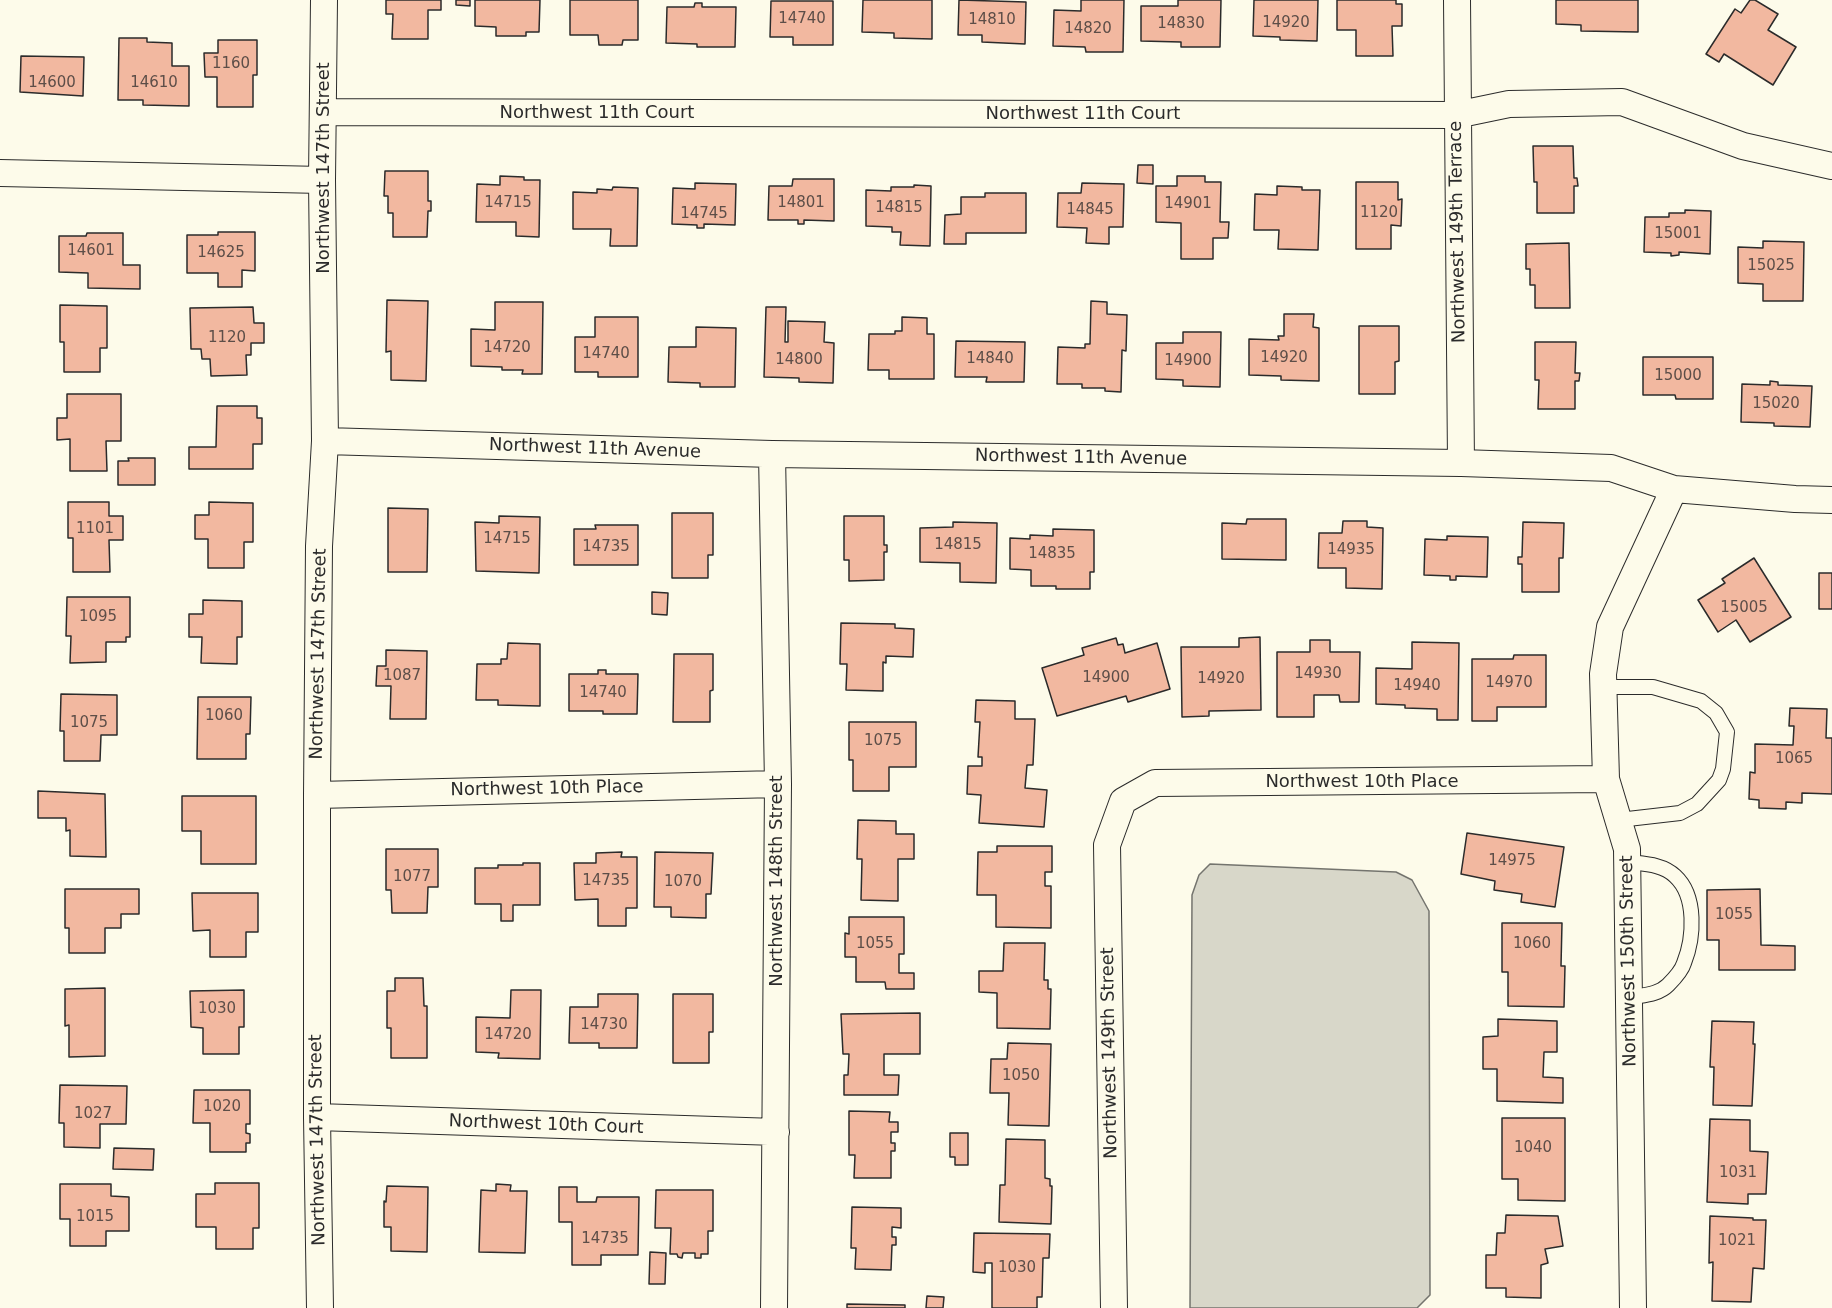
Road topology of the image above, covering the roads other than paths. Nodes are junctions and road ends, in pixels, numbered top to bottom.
1 (324, 0) edge
2 (1457, 0) edge
3 (323, 112) junction
4 (1456, 116) junction
5 (1832, 166) edge
6 (0, 173) edge
7 (322, 180) junction
8 (326, 441) junction
9 (772, 454) junction
10 (1461, 464) junction
11 (1674, 489) junction
12 (1832, 500) edge
13 (1603, 687) junction
14 (1606, 780) junction
15 (778, 784) junction
16 (317, 795) junction
17 (1123, 801) joint
18 (1618, 820) junction
19 (1628, 862) junction
20 (1629, 998) junction
21 (317, 1118) junction
22 (776, 1132) junction
23 (320, 1308) edge
24 (774, 1308) edge
25 (1114, 1308) edge
26 (1633, 1308) edge

1 - 3 street, Northwest 147th Street
2 - 4 street, Northwest 149th Terrace
3 - 4 street, Northwest 11th Court
3 - 7 street, Northwest 147th Street
4 - 5 street, Northwest 11th Court
4 - 10 street, Northwest 149th Terrace
6 - 7 street
7 - 8 street, Northwest 147th Street
8 - 9 street, Northwest 11th Avenue
8 - 16 street, Northwest 147th Street
9 - 10 street, Northwest 11th Avenue
9 - 15 street, Northwest 148th Street
10 - 11 street, Northwest 11th Avenue
11 - 12 street, Northwest 11th Avenue
11 - 13 street, Northwest 150th Street
13 - 14 street, Northwest 150th Street
13 - 18 lane
14 - 17 street, Northwest 10th Place
14 - 18 street, Northwest 150th Street
15 - 16 street, Northwest 10th Place
15 - 22 street, Northwest 148th Street
16 - 21 street, Northwest 147th Street
17 - 25 street, Northwest 149th Street
18 - 19 street, Northwest 150th Street
19 - 20 street, Northwest 150th Street
19 - 20 lane
20 - 26 street, Northwest 150th Street
21 - 22 street, Northwest 10th Court
21 - 23 street, Northwest 147th Street
22 - 24 street, Northwest 148th Street

